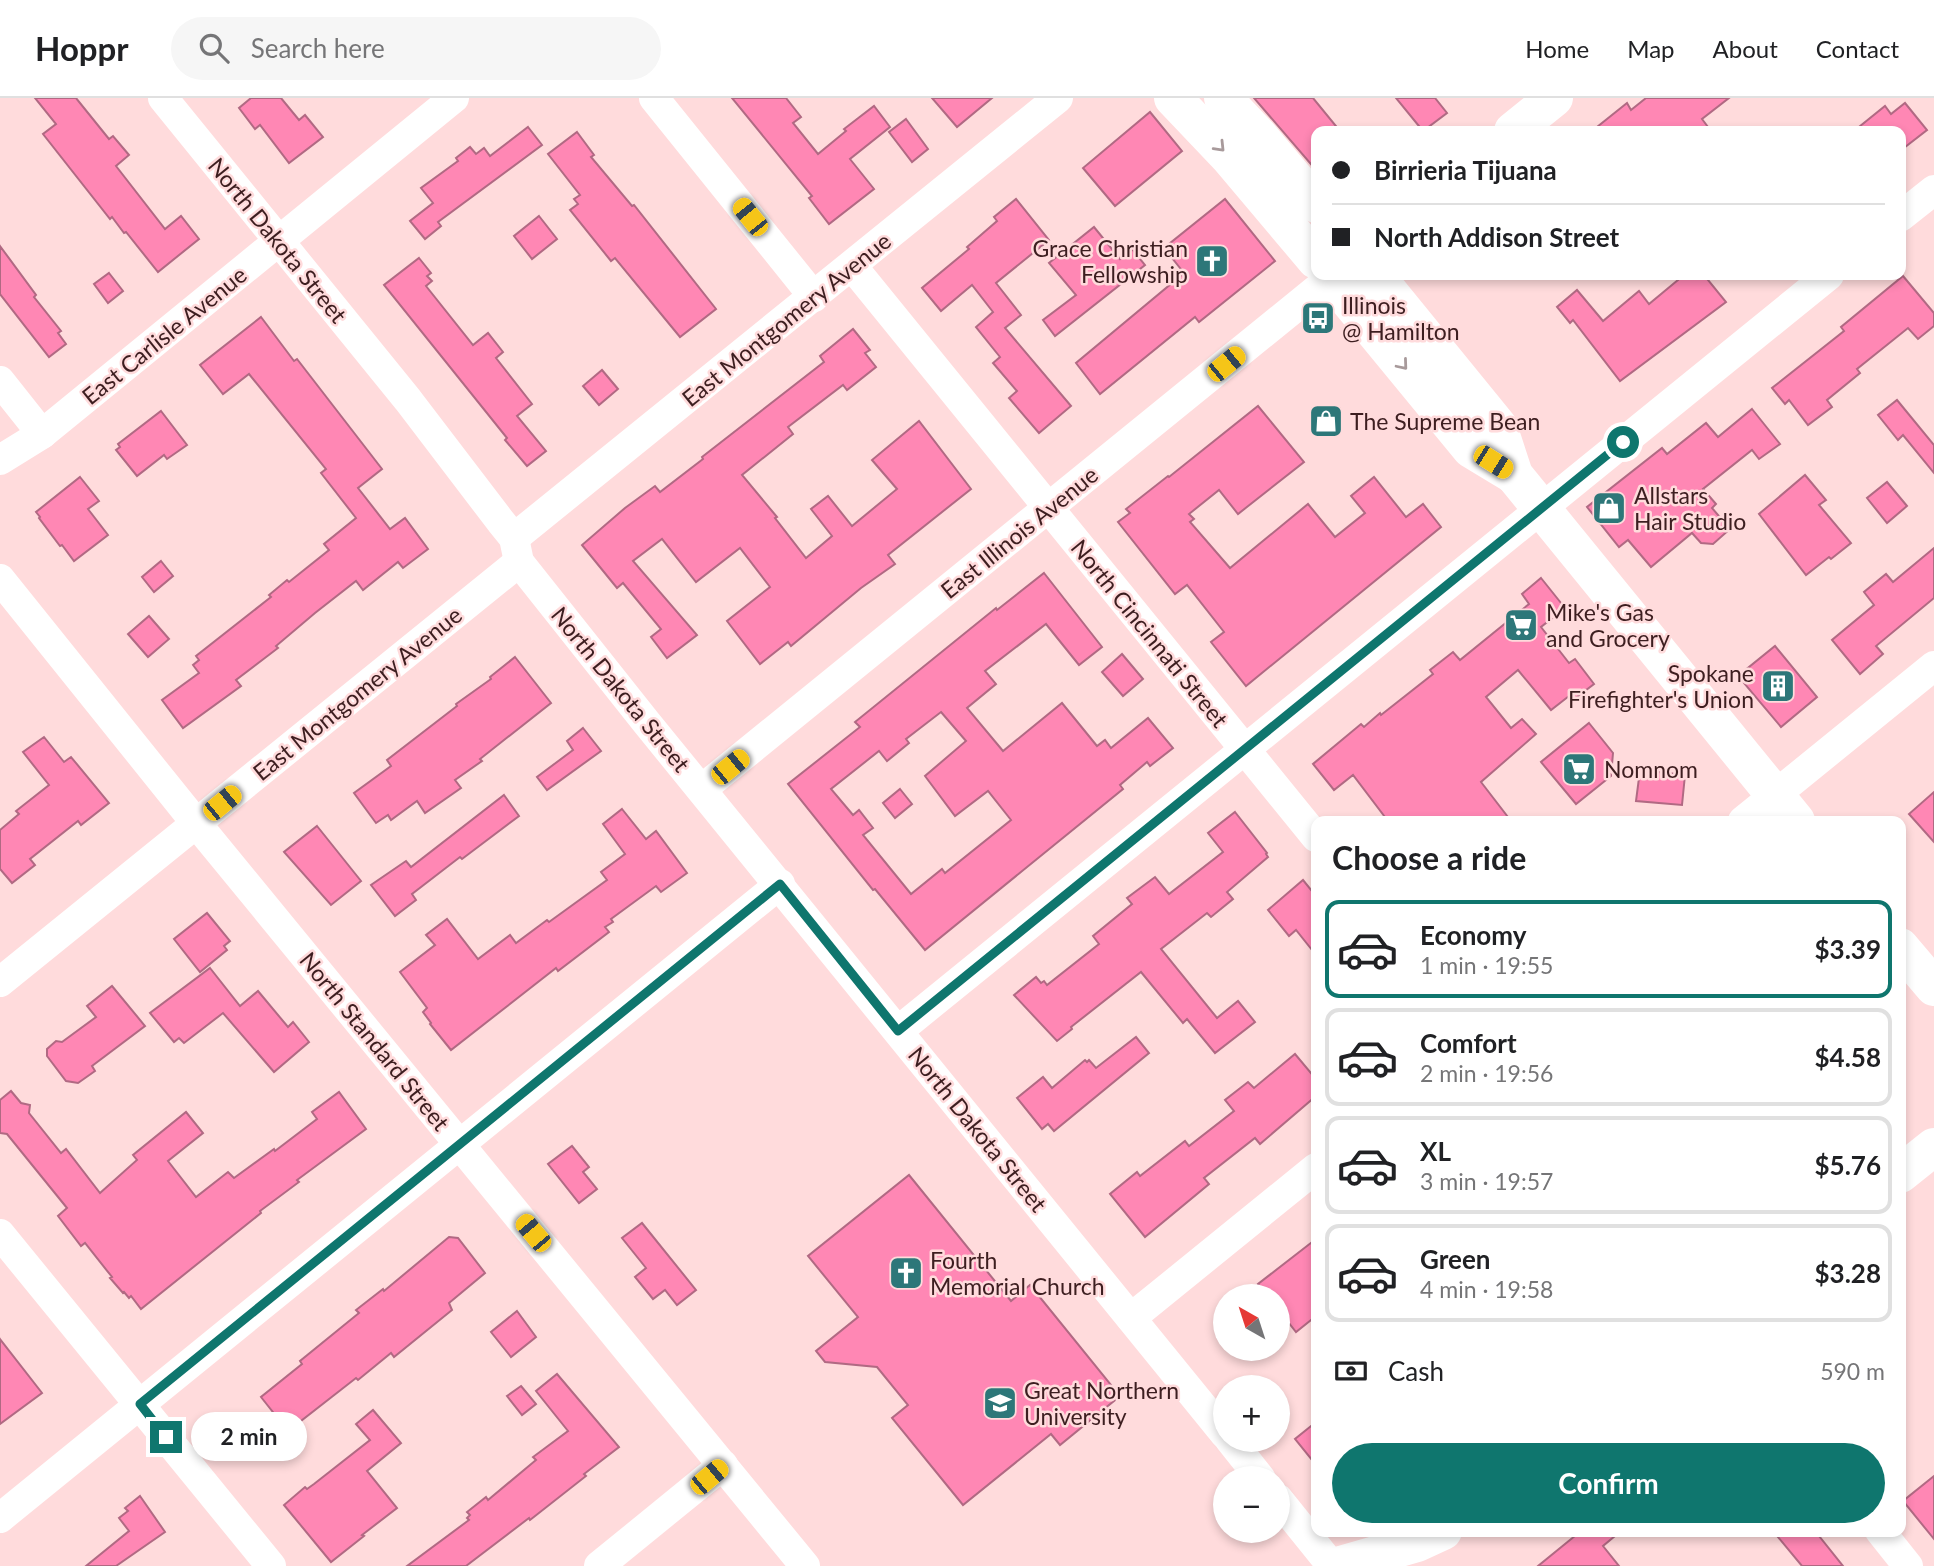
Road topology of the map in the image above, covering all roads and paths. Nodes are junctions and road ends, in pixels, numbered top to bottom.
1 (163, 98) edge
2 (454, 98) edge
3 (654, 98) edge
4 (1058, 98) edge
5 (1173, 98) edge
6 (1223, 98) edge
7 (1554, 98) edge
8 (1519, 126) edge
9 (1934, 190) edge
10 (1311, 198) edge
11 (1906, 212) edge
12 (279, 242) junction
13 (1311, 252) edge
14 (852, 266) junction
15 (1319, 280) edge
16 (1334, 280) edge
17 (1379, 280) edge
18 (1823, 280) edge
19 (814, 297) junction
20 (0, 381) edge
21 (43, 434) junction
22 (0, 460) edge
23 (1514, 475) junction
24 (1049, 508) junction
25 (1541, 508) junction
26 (516, 550) junction
27 (0, 579) edge
28 (1934, 666) edge
29 (1244, 748) junction
30 (702, 789) junction
31 (1786, 808) edge
32 (1760, 816) edge
33 (196, 823) junction
34 (1311, 831) edge
35 (780, 884) junction
36 (1906, 954) edge
37 (0, 982) edge
38 (1934, 987) edge
39 (898, 1031) junction
40 (459, 1144) junction
41 (1934, 1147) edge
42 (1906, 1169) edge
43 (1311, 1172) edge
44 (0, 1234) edge
45 (1131, 1318) junction
46 (140, 1404) junction
47 (1213, 1419) edge
48 (1240, 1452) edge
49 (723, 1465) junction
50 (1251, 1466) edge
51 (1290, 1513) edge
52 (0, 1518) edge
53 (1430, 1537) edge
54 (1885, 1537) edge
55 (271, 1566) edge
56 (599, 1566) edge
57 (805, 1566) edge
58 (1335, 1566) edge
59 (1908, 1566) edge

1 - 12 street, North Dakota Street
2 - 12 street, East Carlisle Avenue
3 - 19 street
4 - 14 street, East Montgomery Avenue
5 -> 13 main road
6 - 10 main road
7 - 8 main road
9 - 11 street
12 - 21 street, East Carlisle Avenue
12 - 26 street, North Dakota Street
14 - 19 street, East Montgomery Avenue
14 - 24 street, North Cincinnati Street
15 - 24 street, East Illinois Avenue
16 -> 23 main road
17 - 23 main road
18 - 25 street
19 - 26 street, East Montgomery Avenue
20 - 21 street
21 - 22 street, East Carlisle Avenue
23 - 25 main road
24 - 29 street, North Cincinnati Street
24 - 30 street, East Illinois Avenue
25 - 29 street
25 - 31 main road
26 - 30 street, North Dakota Street
26 - 33 street, East Montgomery Avenue
27 - 33 street, North Standard Street
28 - 31 street
29 - 34 street, North Cincinnati Street
29 - 39 street
30 - 35 street, North Dakota Street
31 - 32 street
33 - 37 street, East Montgomery Avenue
33 - 40 street, North Standard Street
35 - 39 street, North Dakota Street
35 - 40 street
36 - 38 main road
39 - 45 street, North Dakota Street
40 - 46 street
40 - 49 street, North Standard Street
41 - 42 main road
43 - 45 street
44 - 46 street
45 - 47 street, North Dakota Street
46 - 52 street
46 - 55 street
48 - 50 street
49 - 56 street
49 - 57 street, North Standard Street
51 - 58 street
53 - 58 main road
54 - 59 street

